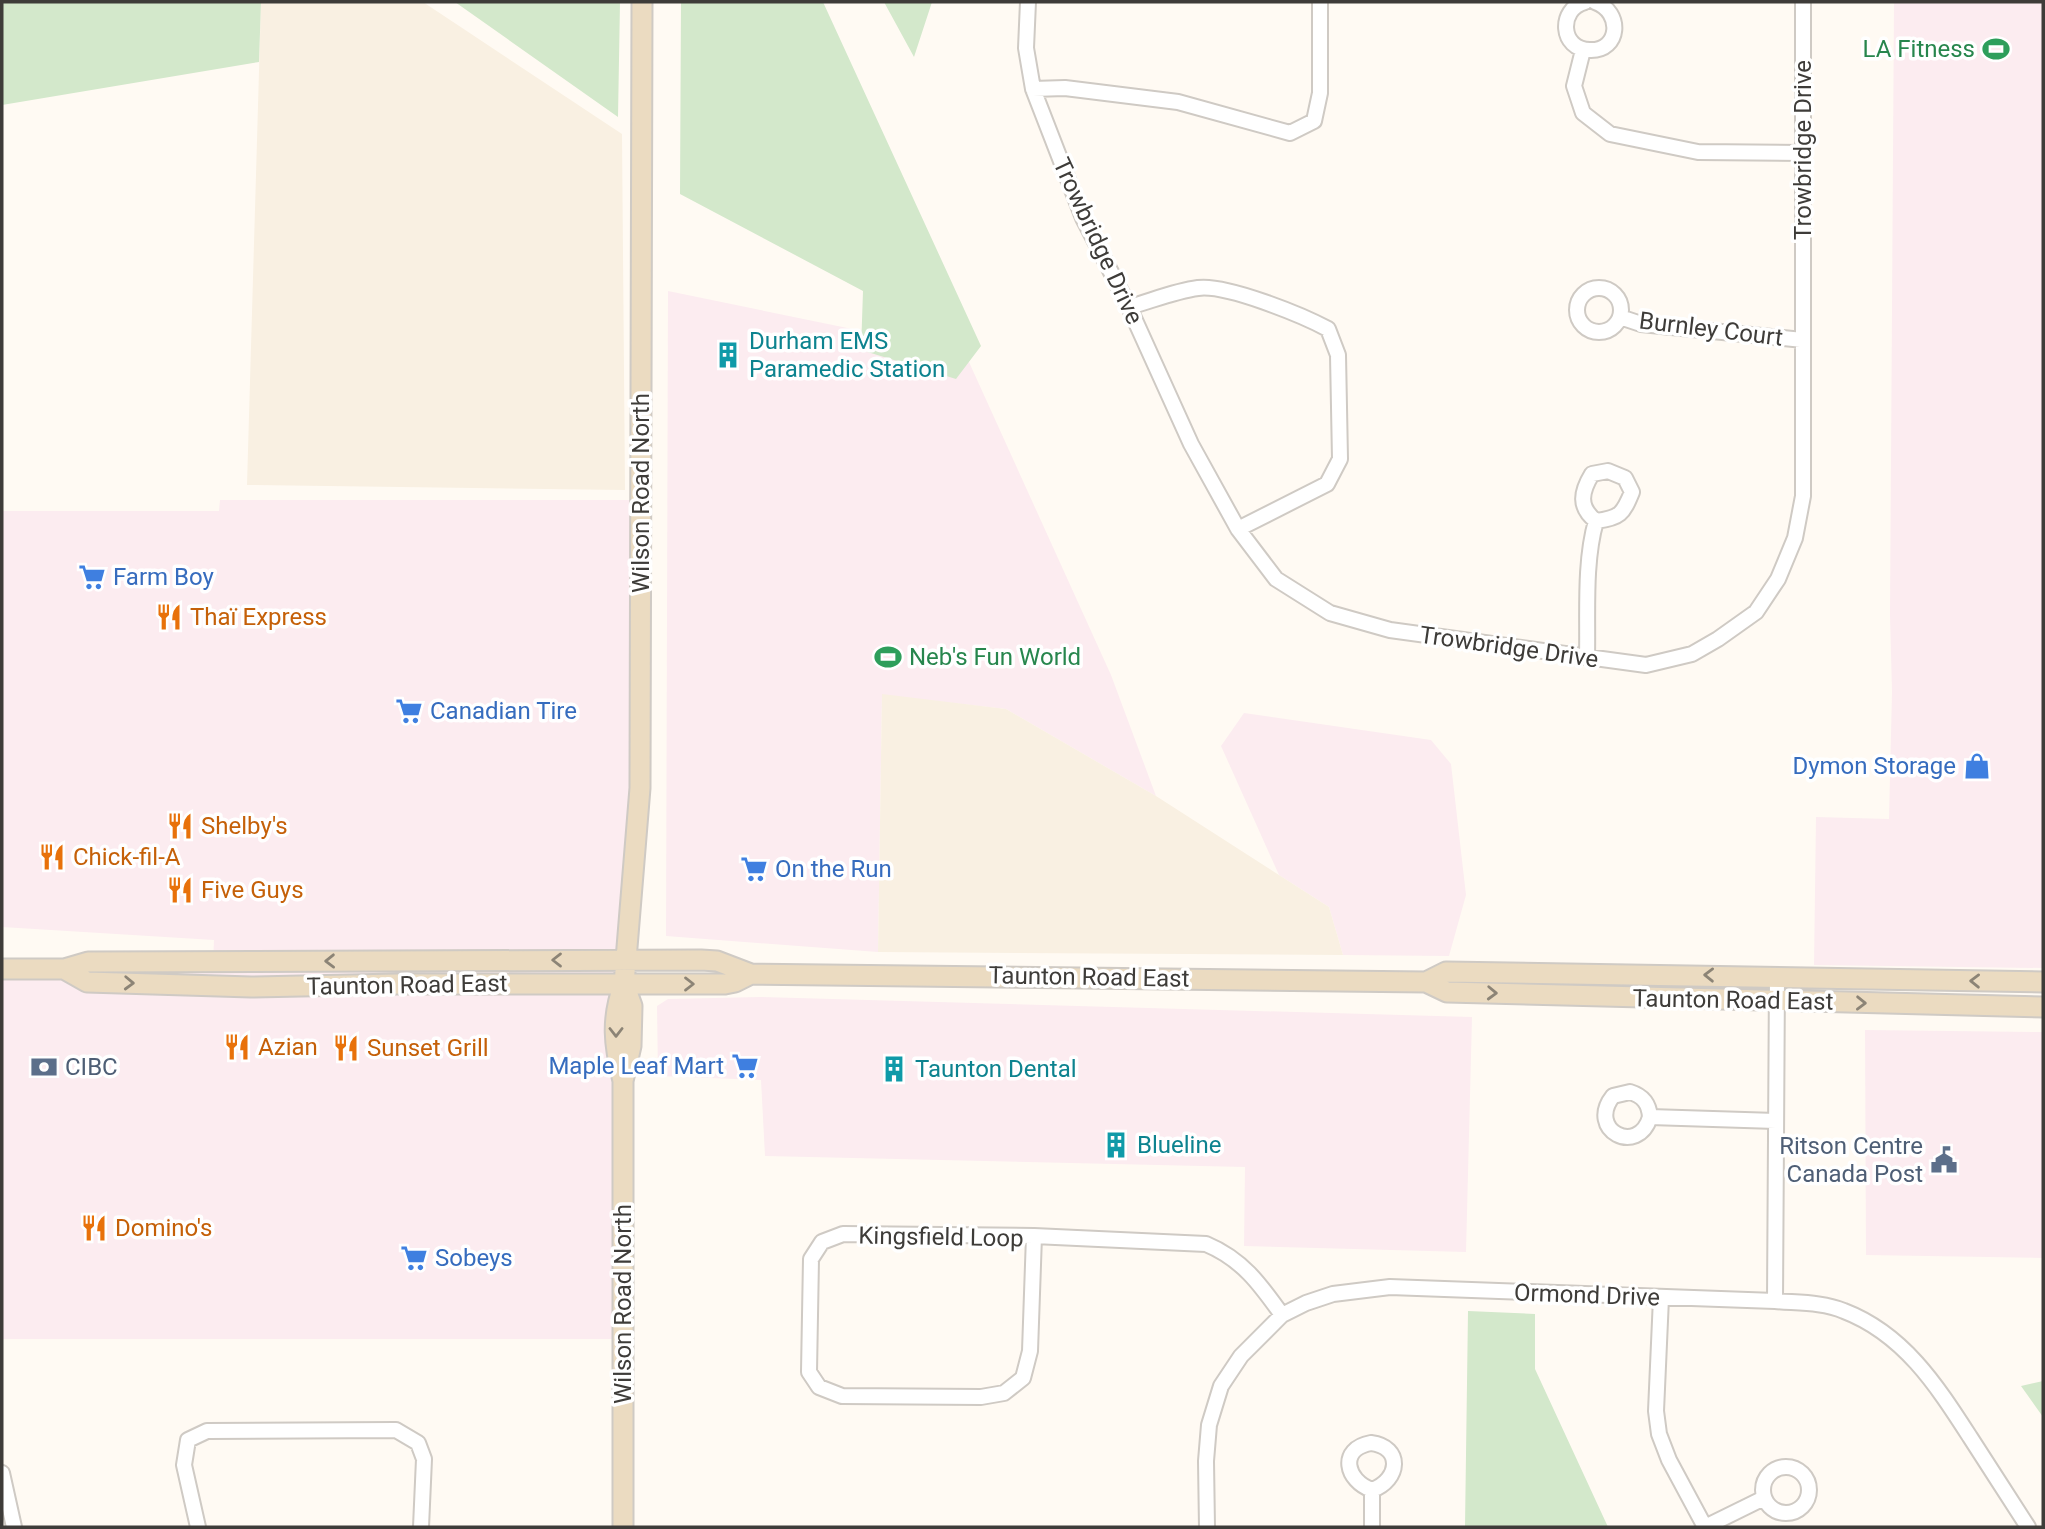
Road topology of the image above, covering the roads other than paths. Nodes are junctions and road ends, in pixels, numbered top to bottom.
1 (642, 2) edge
2 (1028, 2) edge
3 (1320, 2) edge
4 (1585, 2) edge
5 (1595, 2) edge
6 (1803, 2) edge
7 (1583, 50) junction
8 (1033, 89) junction
9 (1802, 153) junction
10 (1129, 307) junction
11 (1620, 317) dead end
12 (1803, 340) junction
13 (1596, 521) dead end
14 (1238, 529) junction
15 (1587, 657) junction
16 (625, 960) junction
17 (2, 968) edge
18 (64, 969) junction
19 (751, 974) junction
20 (1777, 977) junction
21 (1426, 982) junction
22 (2043, 982) edge
23 (624, 984) junction
24 (1777, 1002) junction
25 (2043, 1007) edge
26 (1650, 1117) dead end
27 (1776, 1121) junction
28 (1034, 1236) junction
29 (1661, 1298) junction
30 (1775, 1301) junction
31 (1282, 1315) junction
32 (2, 1473) edge
33 (1373, 1490) dead end
34 (1764, 1498) dead end
35 (14, 1527) edge
36 (198, 1527) edge
37 (421, 1527) edge
38 (623, 1527) edge
39 (1206, 1527) edge
40 (1372, 1527) edge
41 (1705, 1527) edge
42 (2028, 1527) edge

1 - 16 main road, Wilson Road North
2 - 8 street, Trowbridge Drive
3 - 8 street
4 - 7 street
5 - 7 street
6 - 9 street, Trowbridge Drive
7 - 9 street
8 - 10 street, Trowbridge Drive
9 - 12 street, Trowbridge Drive
10 - 14 street, Trowbridge Drive
10 - 14 street
11 - 12 street, Burnley Court
12 - 15 street, Trowbridge Drive
13 - 15 street
14 - 15 street, Trowbridge Drive
16 -> 18 main road, Taunton Road East
16 - 19 main road, Taunton Road East
16 - 23 main road, Wilson Road North
17 - 18 main road, Taunton Road East
18 -> 23 main road, Taunton Road East
19 - 21 main road, Taunton Road East
23 -> 19 main road, Taunton Road East
20 -> 21 main road, Taunton Road East
22 -> 20 main road, Taunton Road East
20 - 24 street
21 -> 24 main road, Taunton Road East
23 - 38 main road, Wilson Road North
24 -> 25 main road, Taunton Road East
24 - 27 street
26 - 27 street
27 - 30 street
28 - 28 street, Kingsfield Loop
28 - 31 street, Kingsfield Loop
29 - 30 street, Ormond Drive
29 - 31 street, Ormond Drive
29 - 41 street
30 - 42 street, Ormond Drive
31 - 39 street, Ormond Drive
32 - 35 street
33 - 40 street
34 - 41 street
36 - 37 street

